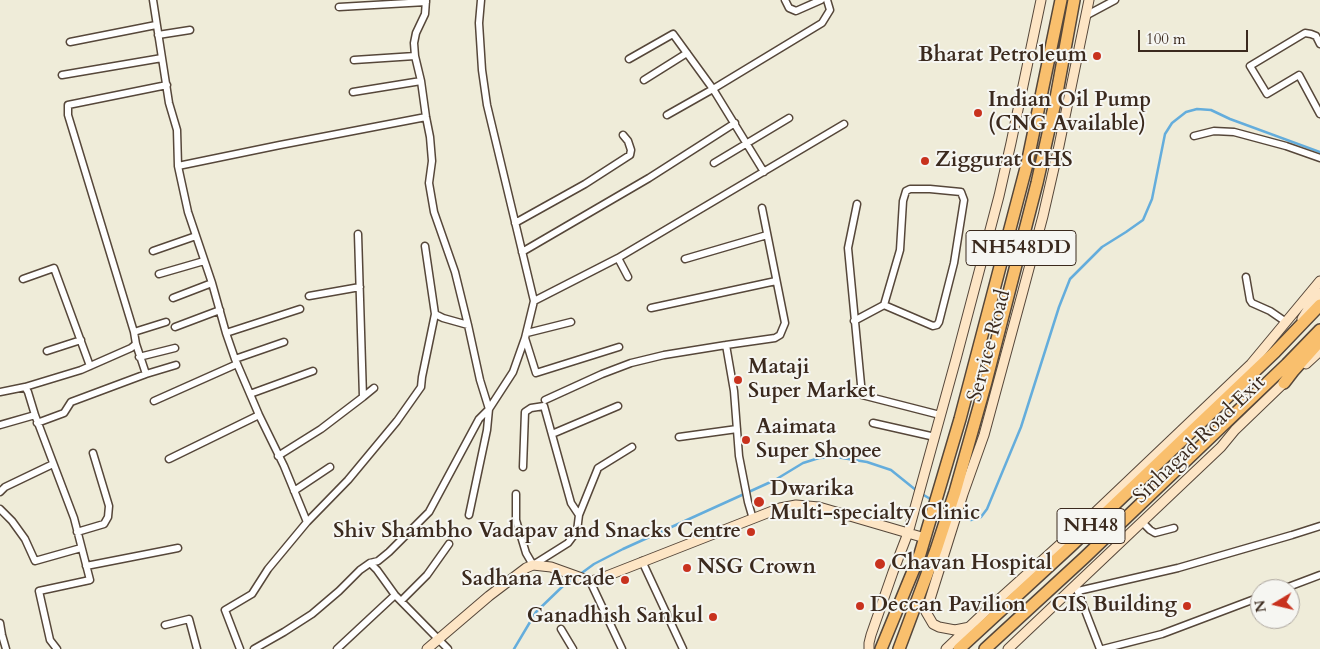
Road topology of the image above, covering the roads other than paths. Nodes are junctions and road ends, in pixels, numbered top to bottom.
1 (153, 0) edge
2 (480, 0) edge
3 (785, 0) edge
4 (826, 0) edge
5 (1040, 0) edge
6 (1061, 0) edge
7 (1074, 0) edge
8 (1089, 0) edge
9 (1115, 0) edge
10 (426, 1) edge
11 (817, 1) edge
12 (339, 7) dead end
13 (1086, 15) junction
14 (156, 25) junction
15 (190, 30) dead end
16 (158, 35) junction
17 (70, 42) dead end
18 (1320, 44) edge
19 (687, 53) junction
20 (415, 56) junction
21 (162, 58) junction
22 (629, 59) dead end
23 (354, 60) dead end
24 (62, 75) dead end
25 (644, 80) dead end
26 (421, 81) junction
27 (167, 85) junction
28 (713, 89) junction
29 (353, 92) dead end
30 (1320, 114) edge
31 (668, 115) dead end
32 (426, 117) junction
33 (789, 118) dead end
34 (735, 123) junction
35 (844, 124) dead end
36 (623, 135) dead end
37 (1194, 136) dead end
38 (746, 143) junction
39 (1320, 158) edge
40 (714, 163) dead end
41 (178, 166) junction
42 (764, 172) junction
43 (857, 204) dead end
44 (762, 208) dead end
45 (515, 223) junction
46 (358, 234) dead end
47 (767, 235) junction
48 (196, 236) junction
49 (425, 246) dead end
50 (153, 251) dead end
51 (522, 252) junction
52 (618, 258) junction
53 (685, 259) dead end
54 (204, 261) junction
55 (159, 274) dead end
56 (628, 277) dead end
57 (1246, 277) dead end
58 (24, 279) dead end
59 (776, 281) junction
60 (1320, 281) edge
61 (212, 283) junction
62 (360, 287) junction
63 (1320, 293) edge
64 (309, 296) dead end
65 (173, 298) dead end
66 (534, 301) junction
67 (884, 305) junction
68 (1320, 305) edge
69 (651, 308) dead end
70 (300, 309) dead end
71 (220, 310) junction
72 (435, 314) junction
73 (854, 321) junction
74 (166, 322) dead end
75 (571, 322) dead end
76 (1286, 322) junction
77 (468, 324) junction
78 (175, 327) dead end
79 (1296, 330) junction
80 (1320, 330) edge
81 (134, 332) junction
82 (226, 333) junction
83 (526, 336) junction
84 (81, 340) junction
85 (1320, 341) edge
86 (284, 342) dead end
87 (136, 344) junction
88 (726, 345) junction
89 (619, 347) dead end
90 (175, 348) dead end
91 (47, 351) dead end
92 (1320, 351) edge
93 (139, 357) junction
94 (236, 361) junction
95 (176, 365) dead end
96 (90, 366) junction
97 (313, 371) dead end
98 (146, 374) junction
99 (1284, 383) junction
100 (25, 387) junction
101 (374, 388) dead end
102 (0, 392) edge
103 (250, 394) junction
104 (363, 397) junction
105 (545, 400) dead end
106 (154, 401) dead end
107 (618, 406) dead end
108 (489, 409) junction
109 (35, 415) junction
110 (259, 415) junction
111 (940, 415) junction
112 (38, 423) junction
113 (873, 423) dead end
114 (0, 425) edge
115 (737, 429) junction
116 (552, 434) junction
117 (679, 437) dead end
118 (935, 437) junction
119 (632, 447) dead end
120 (93, 453) dead end
121 (278, 456) junction
122 (169, 459) dead end
123 (53, 464) junction
124 (330, 467) dead end
125 (523, 468) dead end
126 (294, 491) junction
127 (0, 492) edge
128 (959, 493) junction
129 (516, 494) dead end
130 (0, 509) edge
131 (468, 515) dead end
132 (579, 515) junction
133 (752, 519) junction
134 (307, 522) junction
135 (1142, 522) junction
136 (1320, 526) edge
137 (1174, 528) dead end
138 (77, 532) junction
139 (908, 533) junction
140 (925, 538) junction
141 (449, 544) dead end
142 (82, 548) junction
143 (178, 548) dead end
144 (940, 551) junction
145 (642, 562) junction
146 (370, 564) junction
147 (532, 565) junction
148 (86, 566) junction
149 (1320, 575) edge
150 (587, 580) junction
151 (1300, 583) edge
152 (1077, 588) junction
153 (395, 595) junction
154 (401, 601) junction
155 (1250, 602) edge
156 (0, 623) edge
157 (165, 625) dead end
158 (970, 627) junction
159 (561, 629) dead end
160 (439, 640) junction
161 (6, 649) edge
162 (57, 649) edge
163 (197, 649) edge
164 (240, 649) edge
165 (254, 649) edge
166 (337, 649) edge
167 (427, 649) edge
168 (448, 649) edge
169 (573, 649) edge
170 (622, 649) edge
171 (683, 649) edge
172 (869, 649) edge
173 (881, 649) edge
174 (898, 649) edge
175 (946, 649) edge
176 (959, 649) edge
177 (985, 649) edge
178 (1008, 649) edge
179 (1101, 649) edge

1 - 14 street
2 - 45 street
3 - 11 street
4 - 28 street
5 - 111 street
6 - 140 highway, NH548DD
7 - 128 highway, NH548DD
8 - 13 street, Service Road
9 - 13 street
10 - 12 street
10 - 20 street
13 - 128 street, Service Road
14 - 16 street
14 - 17 street
15 - 16 street
16 - 21 street
18 - 30 street
19 - 22 street
19 - 25 street
19 - 28 street
20 - 23 street
20 - 26 street
21 - 24 street
21 - 27 street
26 - 29 street
26 - 32 street
27 - 41 street
27 - 81 street
28 - 31 street
28 - 34 street
32 - 41 street
32 - 77 street
33 - 38 street
34 - 38 street
34 - 51 street
35 - 42 street
36 - 45 street
37 - 39 street
38 - 40 street
38 - 42 street
41 - 48 street
42 - 52 street
43 - 73 street
44 - 47 street
45 - 51 street
46 - 62 street
47 - 53 street
47 - 59 street
48 - 50 street
48 - 54 street
49 - 72 street
51 - 66 street
52 - 56 street
52 - 66 street
54 - 55 street
54 - 61 street
57 - 76 street
58 - 84 street
59 - 69 street
59 - 88 street
60 - 76 street
61 - 65 street
61 - 71 street
62 - 64 street
62 - 104 street
63 - 79 street
66 - 83 street
67 - 67 street
67 - 73 street
68 - 79 highway, NH48
70 - 82 street
71 - 78 street
71 - 82 street
72 - 77 street
72 - 134 street
73 - 111 street
74 - 81 street
75 - 83 street
76 - 158 street
77 - 108 street
79 - 176 highway, NH48
80 - 177 highway, NH48
81 - 87 street
82 - 94 street
83 - 89 street
83 - 108 street
84 - 91 street
84 - 96 street
85 - 99 highway
86 - 94 street
87 - 93 street
87 - 96 street
88 - 105 street
88 - 115 street
90 - 93 street
92 - 99 street, Sinhagad Road Exit
93 - 98 street
94 - 103 street
94 - 106 street
95 - 98 street
96 - 100 street
97 - 103 street
98 - 112 street
99 - 135 street, Sinhagad Road Exit
100 - 102 street
100 - 109 street
101 - 104 street
103 - 110 street
104 - 121 street
107 - 116 street
108 - 131 street
108 - 146 street
109 - 112 street
109 - 114 street
110 - 121 street
110 - 122 street
111 - 118 street
112 - 123 street
113 - 118 street
115 - 117 street
115 - 133 street
116 - 125 street
116 - 132 street
118 - 139 street
119 - 132 street
120 - 138 street
121 - 126 street
123 - 127 street
123 - 138 street
124 - 126 street
126 - 134 street
128 - 144 highway, NH548DD
129 - 147 street
130 - 142 street
132 - 147 street
133 - 139 street
133 - 145 street
134 - 164 street
135 - 137 street
135 - 152 street, Sinhagad Road Exit
136 - 152 street
138 - 142 street
139 - 140 street
139 - 172 street
140 - 173 highway, NH548DD
141 - 154 street
142 - 148 street
143 - 148 street
144 - 158 street
144 - 174 highway, NH548DD
145 - 150 street
145 - 171 street
146 - 153 street
146 - 165 street
147 - 150 street
147 - 160 street
148 - 162 street
149 - 151 street
150 - 170 street
152 - 178 street, Sinhagad Road Exit
152 - 179 street
153 - 154 street
153 - 166 street
154 - 160 street
155 - 179 street
156 - 161 street
157 - 163 street
158 - 175 street
159 - 169 street
160 - 167 street
160 - 168 street

